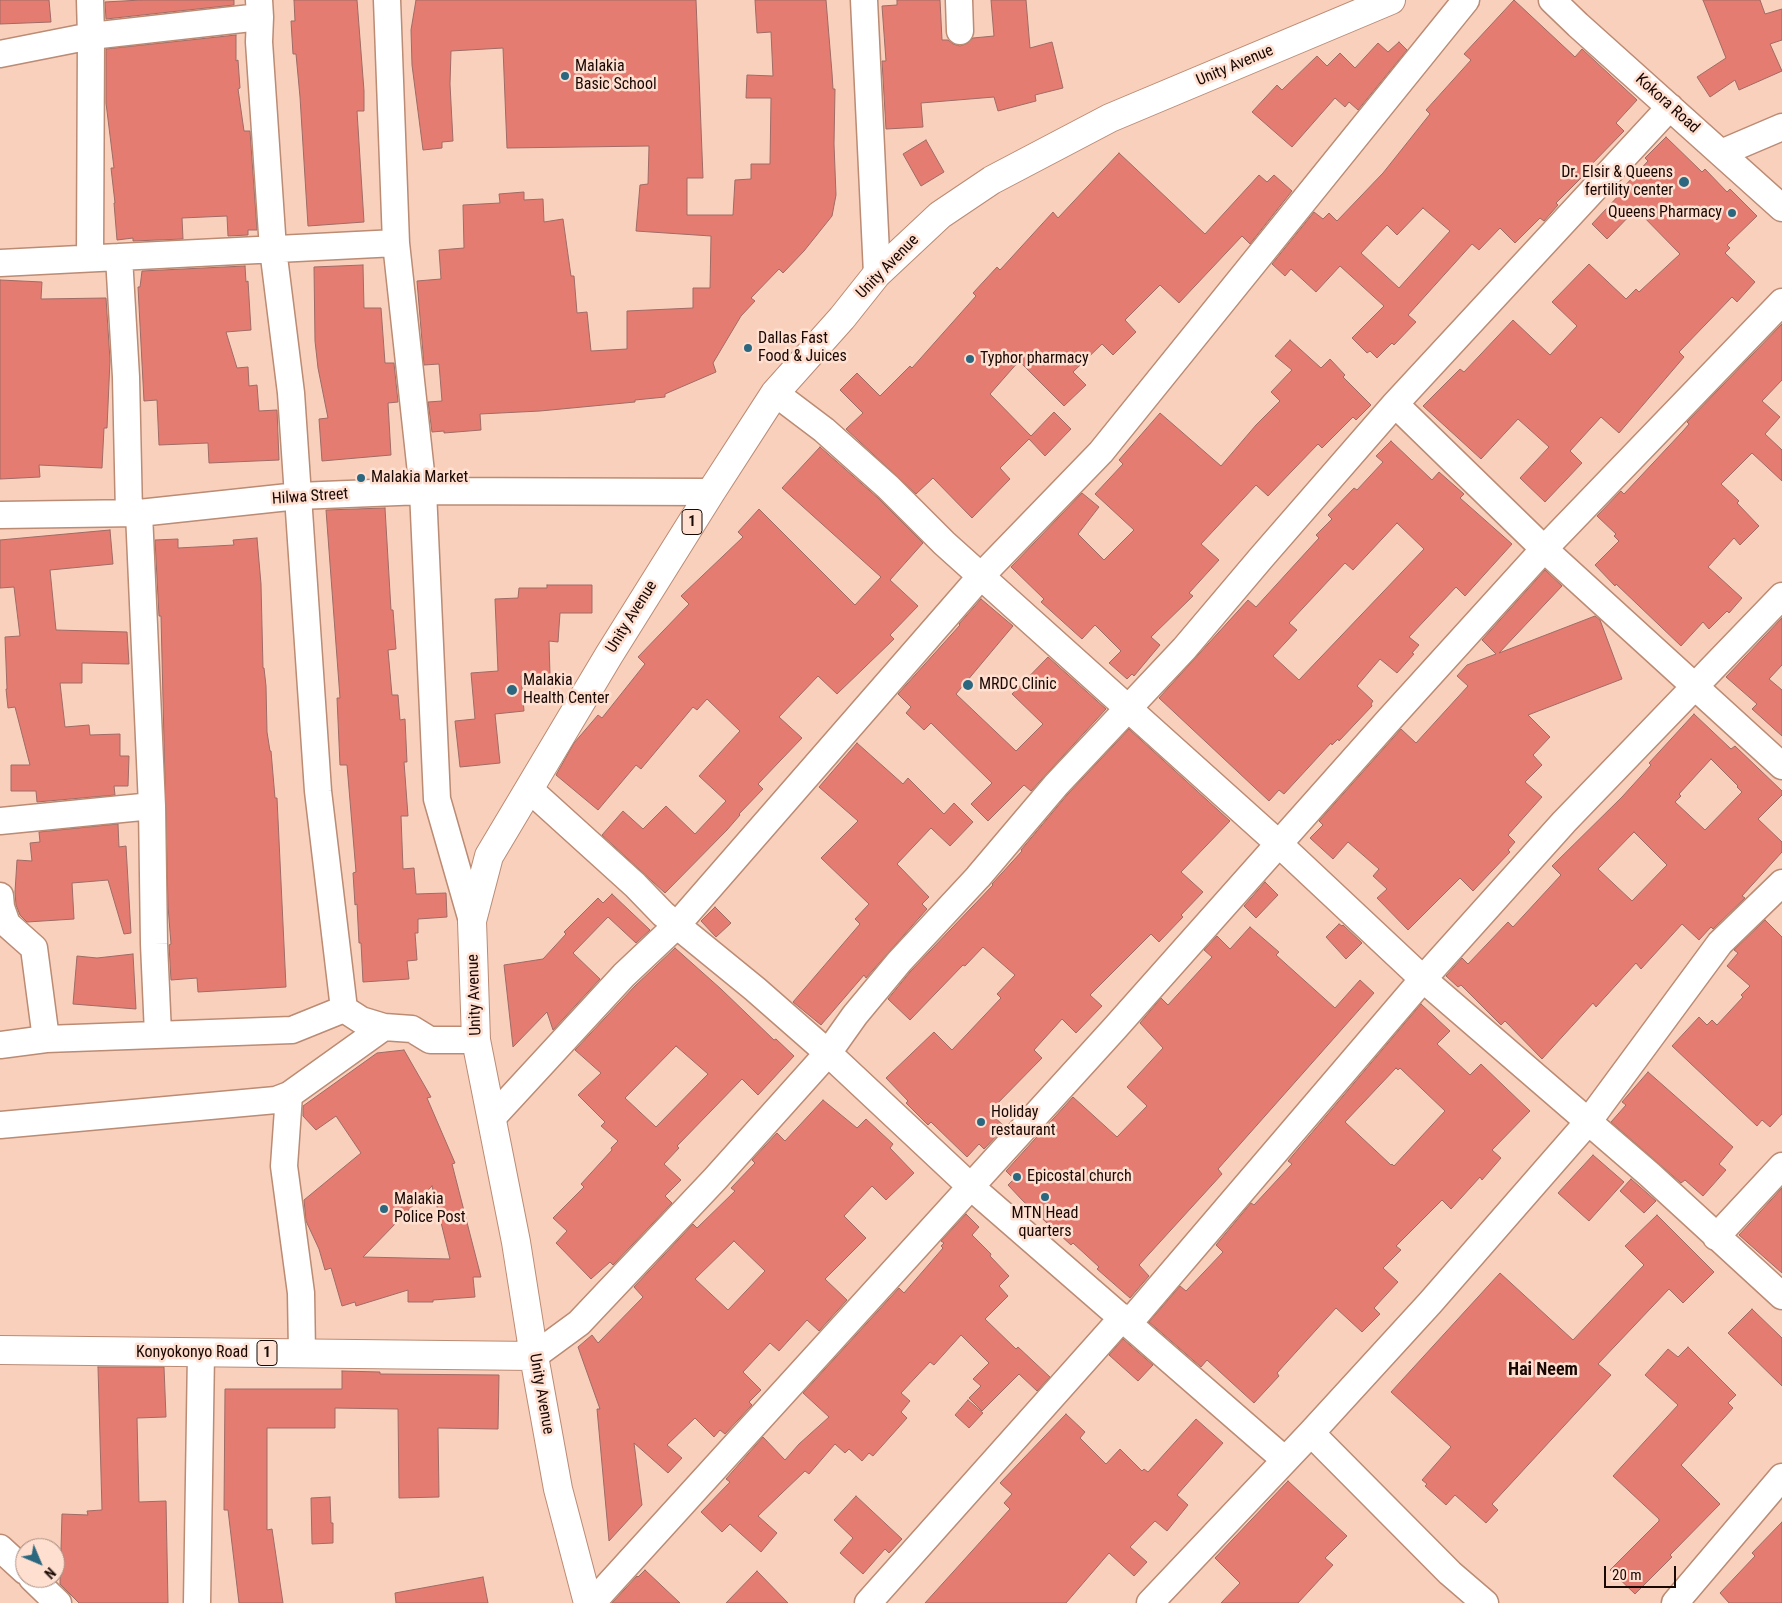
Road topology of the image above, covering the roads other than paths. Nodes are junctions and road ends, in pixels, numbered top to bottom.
1 (90, 0) edge
2 (387, 0) edge
3 (864, 0) edge
4 (959, 0) edge
5 (1391, 0) edge
6 (1466, 0) edge
7 (1552, 0) edge
8 (260, 8) edge
9 (960, 31) dead end
10 (91, 36) junction
11 (0, 54) edge
12 (1670, 107) junction
13 (1782, 127) edge
14 (1721, 153) junction
15 (1782, 208) edge
16 (396, 243) junction
17 (274, 249) junction
18 (119, 257) junction
19 (90, 258) junction
20 (0, 263) edge
21 (877, 274) junction
22 (1782, 302) edge
23 (775, 393) junction
24 (1395, 404) junction
25 (423, 491) junction
26 (711, 492) junction
27 (298, 496) junction
28 (134, 513) junction
29 (0, 515) edge
30 (1544, 549) junction
31 (982, 576) junction
32 (1782, 596) edge
33 (1695, 687) junction
34 (1129, 708) junction
35 (1782, 766) edge
36 (529, 789) junction
37 (152, 806) junction
38 (0, 821) edge
39 (1279, 844) junction
40 (1782, 883) edge
41 (0, 896) edge
42 (472, 921) junction
43 (676, 926) junction
44 (1423, 979) junction
45 (344, 1009) junction
46 (384, 1027) junction
47 (158, 1034) junction
48 (46, 1039) junction
49 (476, 1040) junction
50 (0, 1045) edge
51 (828, 1053) junction
52 (289, 1095) junction
53 (492, 1118) junction
54 (1588, 1122) junction
55 (0, 1125) edge
56 (1782, 1166) edge
57 (970, 1186) junction
58 (1716, 1236) junction
59 (1782, 1296) edge
60 (1126, 1320) junction
61 (0, 1350) edge
62 (302, 1352) junction
63 (201, 1354) junction
64 (534, 1356) junction
65 (1311, 1433) junction
66 (1285, 1460) junction
67 (1782, 1477) edge
68 (0, 1548) edge
69 (15, 1562) edge
70 (42, 1588) edge
71 (1680, 1601) edge
72 (58, 1603) edge
73 (196, 1603) edge
74 (590, 1603) edge
75 (868, 1603) edge
76 (1150, 1603) edge
77 (1485, 1603) edge

1 - 10 street
2 - 16 street
3 - 21 street
4 - 9 street
5 - 21 main road, Unity Avenue / 1
6 - 31 street
7 - 12 street, Kokora Road
8 - 10 street
8 - 17 street
10 - 11 street
10 - 19 street
12 - 14 street, Kokora Road
12 - 24 street
13 - 14 street
14 - 15 street, Kokora Road
16 - 17 street
16 - 25 street
17 - 18 street
17 - 27 street
18 - 19 street
18 - 28 street
19 - 20 street
21 - 23 main road, Unity Avenue / 1
22 - 30 street
23 - 26 main road, Unity Avenue / 1
23 - 31 street
24 - 30 street
24 - 34 street
25 - 26 street, Hilwa Street
25 - 27 street, Hilwa Street
25 - 42 street
26 - 36 main road, Unity Avenue / 1
27 - 28 street, Hilwa Street
27 - 45 street
28 - 29 street, Hilwa Street
28 - 37 street
30 - 33 street
30 - 39 street
31 - 34 street
31 - 43 street
32 - 33 street
33 - 35 street
33 - 44 street
34 - 39 street
34 - 51 street
36 - 42 main road, Unity Avenue / 1
36 - 43 street
37 - 38 street
37 - 47 street
39 - 44 street
39 - 57 street
40 - 54 street
41 - 48 street
42 - 49 main road, Unity Avenue / 1
43 - 51 street
43 - 53 street
44 - 54 street
44 - 60 street
45 - 46 street
45 - 47 street
46 - 49 street
46 - 52 street
47 - 48 street
48 - 50 street
49 - 53 main road, Unity Avenue / 1
51 - 57 street
51 - 64 street
52 - 55 street
52 - 62 street
53 - 64 main road, Unity Avenue / 1
54 - 58 street
54 - 65 street
56 - 58 street
57 - 60 street
57 - 74 street
58 - 59 street
60 - 66 street
60 - 75 street
61 - 63 main road, Konyokonyo Road / 1
62 - 63 main road, Konyokonyo Road / 1
62 - 64 main road, Konyokonyo Road / 1
63 - 73 street
64 - 74 main road, Unity Avenue
65 - 66 street
65 - 77 street
66 - 76 street
67 - 71 street
68 - 69 street
70 - 72 street

